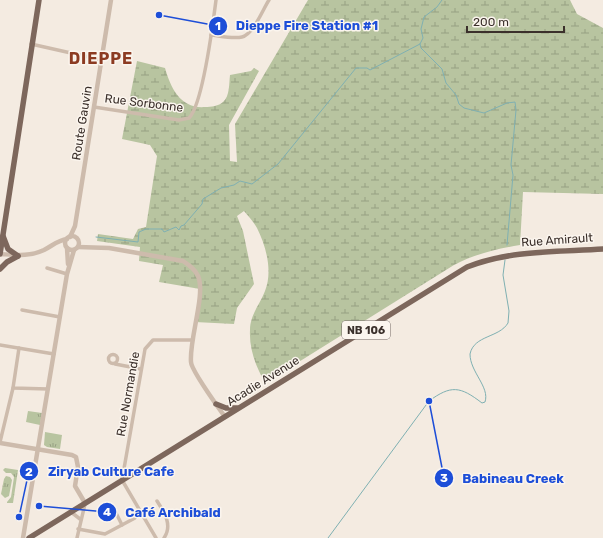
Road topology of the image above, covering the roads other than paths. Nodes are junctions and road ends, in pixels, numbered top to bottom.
1 (39, 0) edge
2 (111, 0) edge
3 (216, 0) edge
4 (269, 0) edge
5 (211, 35) junction
6 (32, 44) junction
7 (102, 60) junction
8 (94, 107) junction
9 (75, 226) junction
10 (2, 238) edge
11 (68, 238) junction
12 (78, 239) junction
13 (56, 243) junction
14 (93, 246) junction
15 (67, 247) junction
16 (76, 248) junction
17 (603, 249) edge
18 (0, 254) edge
19 (513, 254) joint
20 (18, 256) junction
21 (48, 268) dead end
22 (0, 269) edge
23 (67, 273) junction
24 (22, 310) dead end
25 (60, 317) junction
26 (192, 340) junction
27 (0, 345) edge
28 (19, 348) junction
29 (54, 354) junction
30 (115, 364) dead end
31 (141, 369) junction
32 (13, 388) junction
33 (48, 389) junction
34 (216, 404) junction
35 (240, 408) junction
36 (224, 417) junction
37 (0, 443) edge
38 (38, 450) junction
39 (125, 468) junction
40 (132, 474) junction
41 (122, 480) junction
42 (157, 501) dead end
43 (85, 503) junction
44 (114, 509) dead end
45 (71, 512) junction
46 (136, 518) dead end
47 (80, 519) junction
48 (122, 525) junction
49 (26, 528) junction
50 (78, 529) junction
51 (35, 534) junction
52 (23, 538) edge
53 (29, 538) edge
54 (77, 538) edge
55 (156, 538) edge
56 (164, 538) edge

1 - 6 main road
2 - 7 street, Route Gauvin
3 - 5 street, Rue Sorbonne
4 - 5 street
5 - 8 street, Rue Sorbonne
6 - 7 street
6 - 10 main road
7 - 8 street, Route Gauvin
8 - 9 street, Route Gauvin
9 - 11 street, Route Gauvin
9 - 12 street, Route Gauvin
10 - 18 main road
10 - 20 main road
11 - 12 street
11 - 13 street
11 - 15 street, Route Gauvin
12 - 14 street
12 - 16 street, Route Gauvin
13 - 15 street
13 - 20 street
14 - 16 street
14 - 26 street
15 - 16 street
15 - 23 street
16 - 23 street
17 - 19 main road, Rue Amirault / NB 106
18 - 20 street
19 - 35 main road, Acadie Avenue / NB 106
20 - 22 main road
21 - 23 street
23 - 25 street
24 - 25 street
25 - 29 street
26 - 31 street, Rue Normandie
26 - 34 street
27 - 28 street
28 - 29 street
28 - 32 street
29 - 33 street
30 - 31 street
31 - 39 street, Rue Normandie
32 - 33 street
32 - 37 street
33 - 38 street
34 - 35 main road
34 - 36 street
35 - 36 main road, Acadie Avenue / NB 106
36 - 40 main road, Acadie Avenue / NB 106
37 - 38 street
38 - 43 street
38 - 49 street
39 - 40 street
39 - 41 street, Rue Normandie
40 - 41 main road, Acadie Avenue / NB 106
41 - 43 main road, Acadie Avenue / NB 106
41 - 55 street
42 - 56 street
43 - 45 main road, Acadie Avenue / NB 106
43 - 47 street
44 - 48 street
45 - 47 street
45 - 51 main road, Acadie Avenue / NB 106
46 - 48 street
47 - 50 street
48 - 50 street
49 - 51 street
49 - 52 street
50 - 54 street
51 - 53 main road, Acadie Avenue / NB 106

